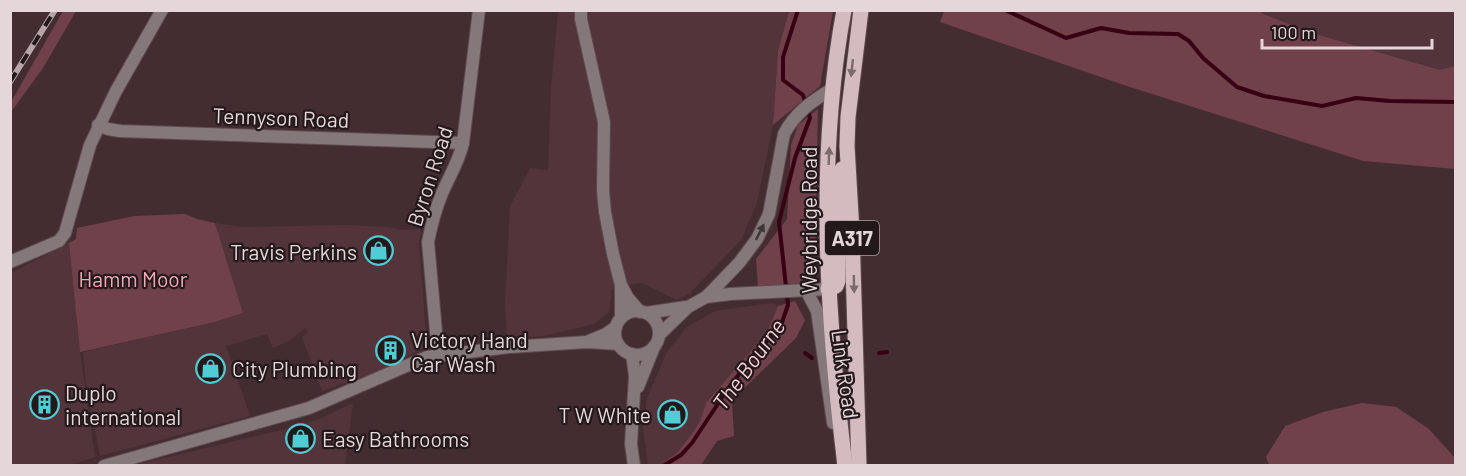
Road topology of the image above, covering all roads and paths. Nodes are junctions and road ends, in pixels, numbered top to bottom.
1 (162, 10) edge
2 (479, 10) edge
3 (581, 10) edge
4 (844, 10) edge
5 (861, 10) edge
6 (832, 89) junction
7 (98, 125) junction
8 (463, 143) junction
9 (847, 146) junction
10 (10, 262) edge
11 (621, 285) junction
12 (828, 289) junction
13 (806, 290) junction
14 (706, 297) junction
15 (688, 307) junction
16 (643, 313) junction
17 (619, 322) junction
18 (656, 341) junction
19 (588, 342) junction
20 (618, 344) junction
21 (438, 354) junction
22 (632, 354) junction
23 (636, 393) junction
24 (104, 465) edge
25 (634, 465) edge
26 (844, 465) edge
27 (859, 465) edge

1 - 7 street
2 - 8 street, Byron Road
3 - 11 street
4 - 6 main road, Weybridge Road / A317
5 -> 9 main road, Weybridge Road / A317
12 -> 6 main road, Weybridge Road / A317
14 -> 6 street
7 - 8 street, Tennyson Road
7 - 10 street
8 - 21 street, Byron Road
9 - 12 main road
9 -> 27 main road, Weybridge Road / A317
11 - 16 street
11 - 17 street
12 - 13 street
12 - 26 main road, Weybridge Road / A317
13 - 14 street
13 - 26 street, Link Road
14 - 15 street
15 - 16 street
15 - 18 street
16 - 17 street
16 - 18 street
17 - 19 street
17 - 20 street
18 - 22 street
18 - 23 street
19 - 20 street
19 - 21 street
20 - 22 street
21 - 24 street
22 - 23 street
23 - 25 street

